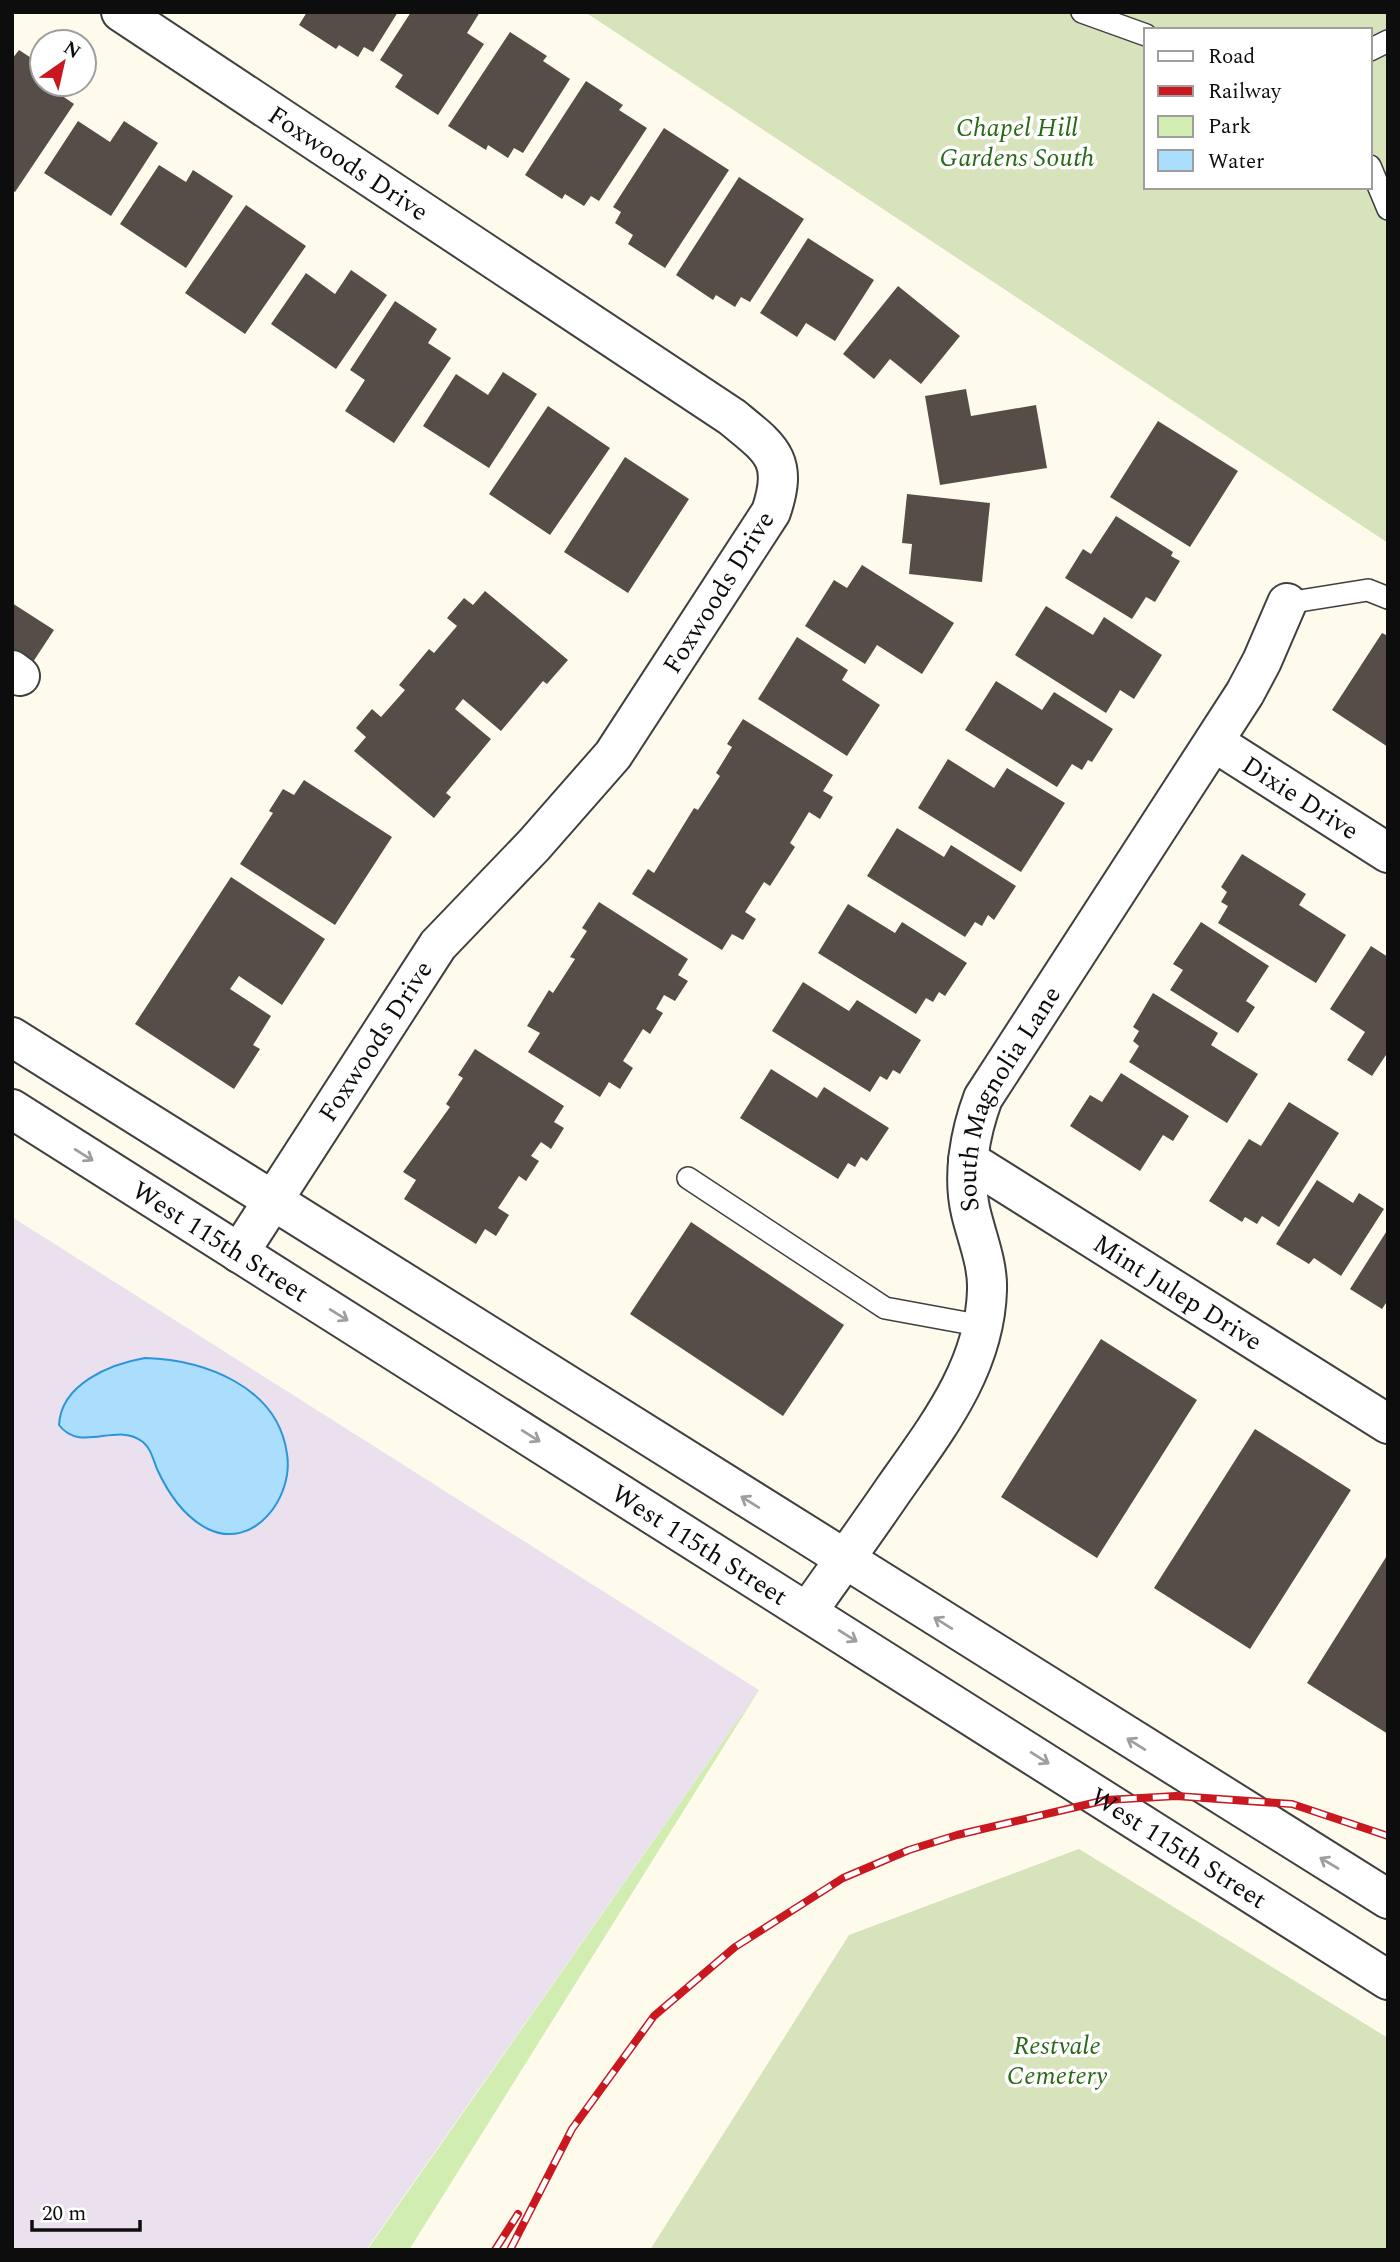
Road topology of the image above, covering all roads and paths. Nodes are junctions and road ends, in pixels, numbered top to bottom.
1 (121, 12) edge
2 (1082, 12) edge
3 (1144, 34) edge
4 (1388, 41) edge
5 (1372, 49) edge
6 (1372, 171) edge
7 (1388, 209) edge
8 (1388, 598) edge
9 (1287, 603) joint
10 (1214, 742) junction
11 (1388, 853) edge
12 (12, 1037) edge
13 (12, 1110) edge
14 (968, 1160) junction
15 (688, 1178) dead end
16 (273, 1201) junction
17 (239, 1252) junction
18 (982, 1326) junction
19 (1388, 1424) edge
20 (844, 1561) junction
21 (808, 1611) junction
22 (1388, 1899) edge
23 (1388, 1980) edge

1 - 16 street, Foxwoods Drive
2 - 3 lane
4 - 5 lane
6 - 7 lane
8 - 9 lane
9 - 10 street, South Magnolia Lane
10 - 11 street, Dixie Drive
10 - 14 street, South Magnolia Lane
12 - 16 street
13 -> 17 street, West 115th Street
14 - 18 street, South Magnolia Lane
14 - 19 street, Mint Julep Drive
15 - 18 lane
16 - 17 street, Foxwoods Drive
20 -> 16 street
17 -> 21 street, West 115th Street
18 - 20 street, South Magnolia Lane
20 - 21 street, South Magnolia Lane
22 -> 20 street
21 -> 23 street, West 115th Street

